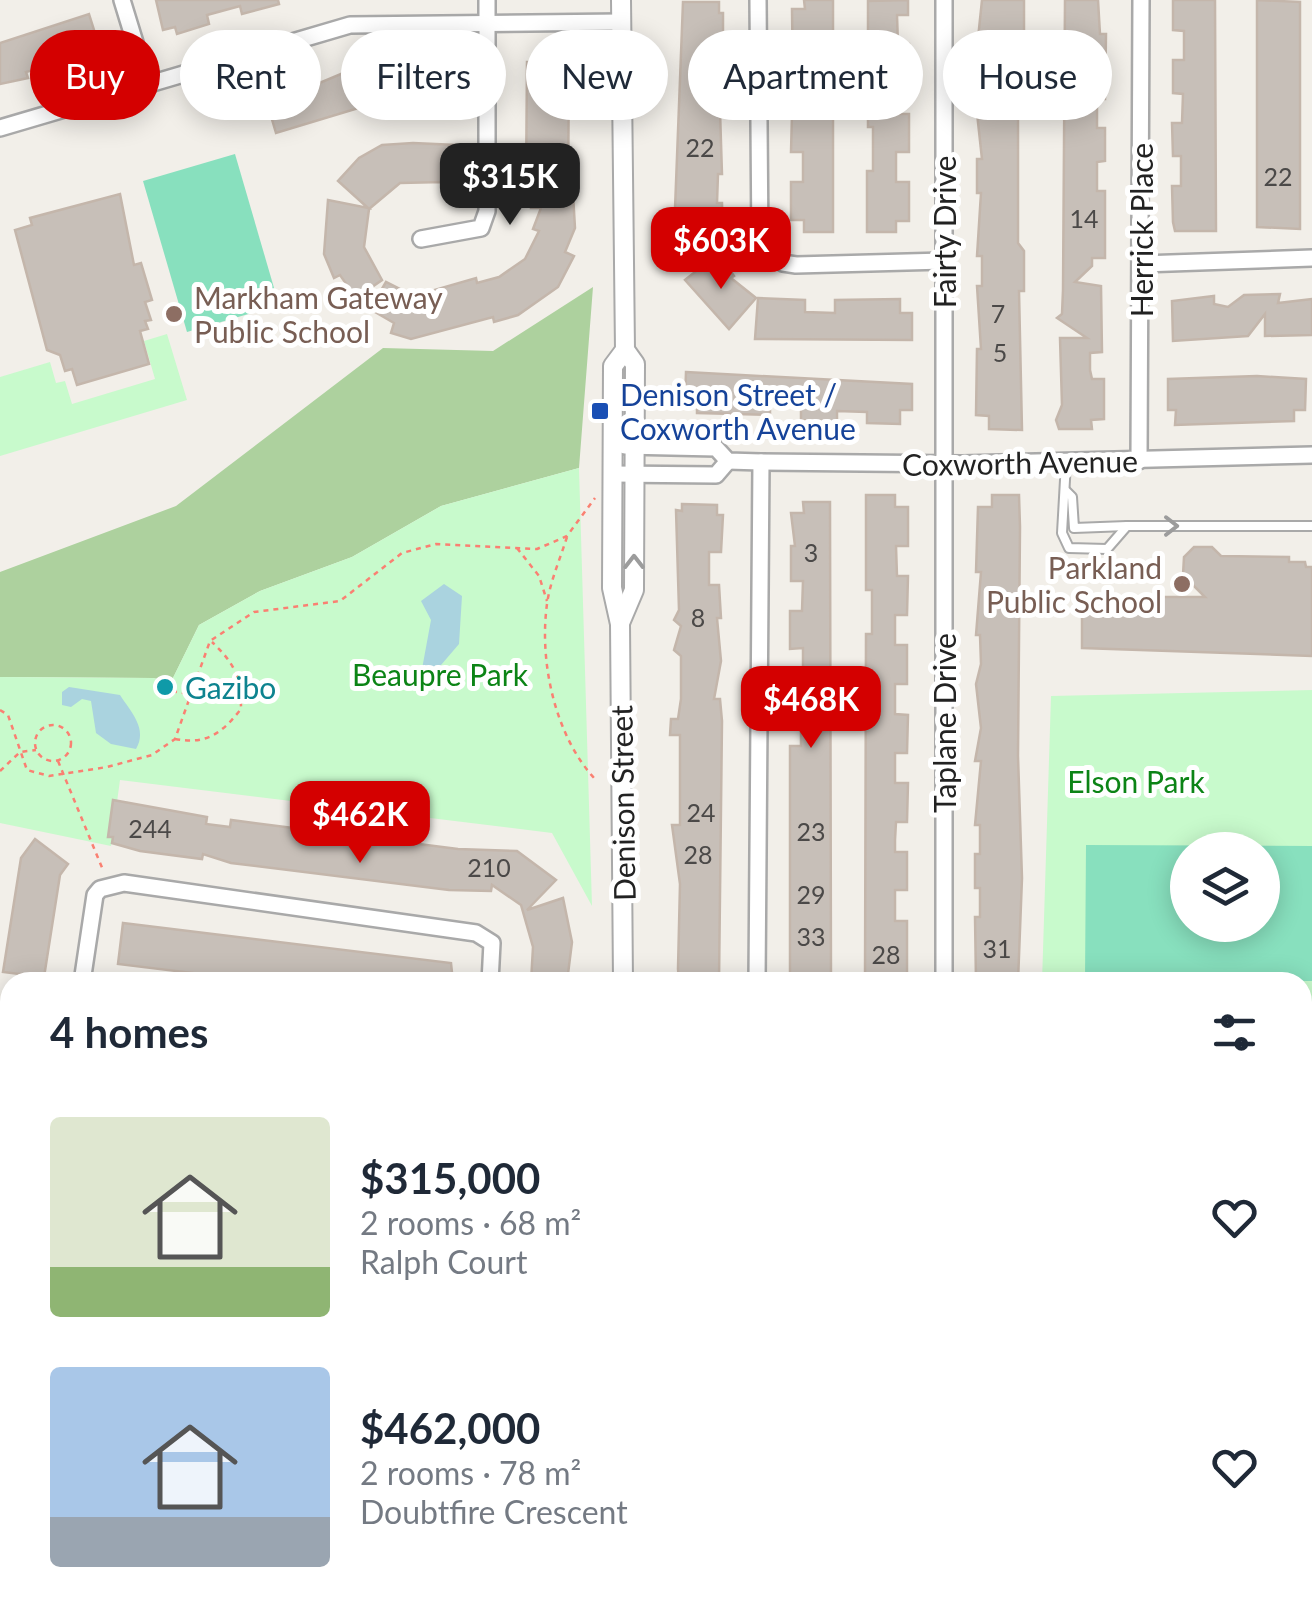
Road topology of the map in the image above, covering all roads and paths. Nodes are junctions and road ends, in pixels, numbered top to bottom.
1 (122, 0) edge
2 (487, 0) edge
3 (621, 0) edge
4 (758, 0) edge
5 (944, 0) edge
6 (1141, 0) edge
7 (621, 22) junction
8 (486, 24) junction
9 (131, 30) edge
10 (160, 81) edge
11 (30, 119) edge
12 (0, 128) edge
13 (421, 239) dead end
14 (1312, 258) edge
15 (944, 261) junction
16 (1142, 264) junction
17 (625, 350) junction
18 (611, 445) junction
19 (635, 447) junction
20 (1312, 456) edge
21 (728, 461) junction
22 (1139, 461) junction
23 (761, 462) junction
24 (1066, 462) junction
25 (944, 464) junction
26 (612, 474) junction
27 (635, 474) junction
28 (1066, 491) junction
29 (596, 497) dead end
30 (1127, 526) junction
31 (1312, 526) edge
32 (567, 536) junction
33 (516, 546) junction
34 (547, 602) junction
35 (620, 624) junction
36 (210, 641) junction
37 (172, 691) dead end
38 (190, 694) junction
39 (0, 710) edge
40 (176, 739) junction
41 (36, 750) junction
42 (20, 752) junction
43 (58, 761) junction
44 (0, 771) edge
45 (65, 776) junction
46 (595, 779) dead end
47 (110, 886) junction
48 (83, 972) edge
49 (491, 972) edge
50 (623, 972) edge
51 (757, 972) edge
52 (944, 972) edge

1 - 9 street
2 - 8 street
3 - 7 street, Denison Street
4 - 15 street
5 - 15 street, Fairty Drive
6 - 16 street, Herrick Place
7 - 8 street
7 - 17 street, Denison Street
8 - 10 street
8 - 13 street
11 - 12 street
14 - 16 street
15 - 25 street, Fairty Drive
16 - 22 street, Herrick Place
17 - 18 street, Denison Street
17 - 19 street, Denison Street
18 - 19 street, Coxworth Avenue
18 - 26 street, Denison Street
19 - 21 street, Coxworth Avenue
19 - 27 street, Denison Street
20 - 22 street, Coxworth Avenue
21 - 23 street, Coxworth Avenue
21 - 27 street, Coxworth Avenue
22 - 24 street, Coxworth Avenue
23 - 25 street, Coxworth Avenue
23 - 51 street
24 - 25 street, Coxworth Avenue
24 - 28 lane
25 - 52 street, Taplane Drive
26 - 27 street, Coxworth Avenue
26 - 35 street, Denison Street
35 -> 27 street, Denison Street
28 - 30 lane
28 - 30 lane
29 - 32 path
30 -> 31 lane
32 - 33 path
32 - 34 path
33 - 34 path
33 - 36 path
34 - 46 path
35 - 50 street, Denison Street
36 - 38 path
36 - 40 path
37 - 38 path
38 - 40 path
39 - 42 path
40 - 45 path
41 - 42 path
41 - 43 path
41 - 43 path
42 - 44 path
42 - 45 path
43 - 45 path
45 - 47 path
47 - 48 street
47 - 49 street

